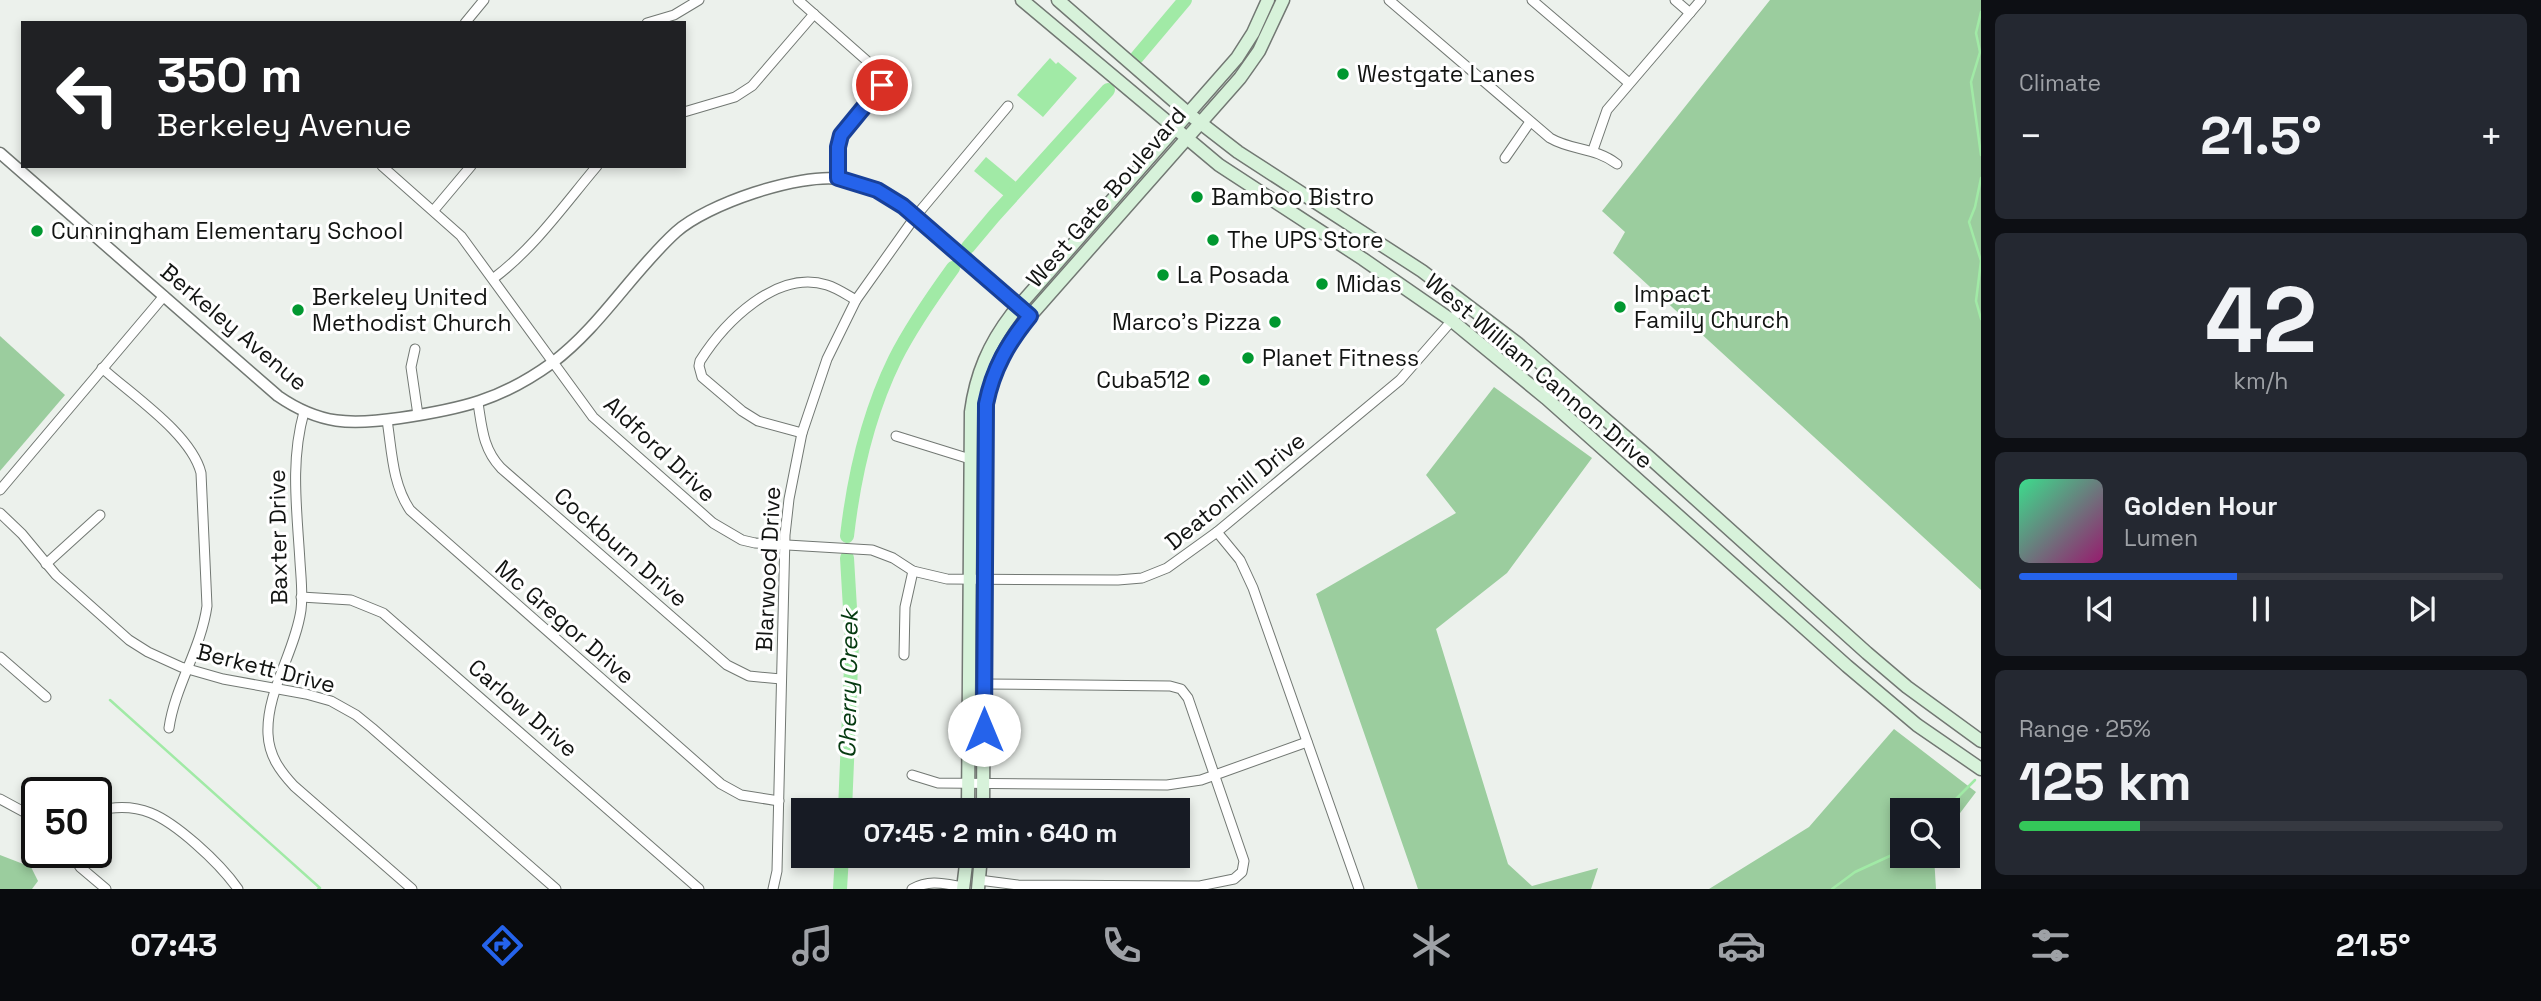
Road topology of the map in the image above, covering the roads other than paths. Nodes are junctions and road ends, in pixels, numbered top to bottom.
1 (484, 0) edge
2 (699, 0) edge
3 (798, 0) edge
4 (1022, 0) edge
5 (1058, 0) edge
6 (1268, 0) edge
7 (1283, 0) edge
8 (1389, 0) edge
9 (1532, 0) edge
10 (1675, 0) edge
11 (1701, 0) edge
12 (1690, 13) junction
13 (814, 14) junction
14 (467, 21) edge
15 (654, 21) edge
16 (1629, 83) junction
17 (1007, 106) dead end
18 (686, 111) edge
19 (1194, 118) junction
20 (1530, 122) junction
21 (1175, 129) junction
22 (1185, 138) junction
23 (1593, 150) junction
24 (0, 153) edge
25 (1505, 158) dead end
26 (1617, 164) dead end
27 (384, 168) edge
28 (469, 168) edge
29 (595, 168) edge
30 (838, 178) junction
31 (1312, 198) junction
32 (434, 211) junction
33 (915, 217) junction
34 (1301, 219) junction
35 (1080, 237) junction
36 (1093, 246) junction
37 (494, 278) junction
38 (164, 296) junction
39 (856, 300) junction
40 (1465, 302) junction
41 (1019, 306) junction
42 (1030, 316) junction
43 (1451, 320) junction
44 (415, 349) dead end
45 (553, 362) junction
46 (103, 368) junction
47 (478, 403) junction
48 (304, 412) junction
49 (418, 415) junction
50 (387, 420) junction
51 (802, 433) junction
52 (896, 436) dead end
53 (970, 459) junction
54 (0, 490) edge
55 (0, 513) edge
56 (100, 515) dead end
57 (1217, 532) junction
58 (785, 545) junction
59 (46, 564) junction
60 (914, 571) junction
61 (970, 580) junction
62 (985, 580) junction
63 (302, 597) junction
64 (1863, 649) junction
65 (904, 656) dead end
66 (0, 657) edge
67 (1847, 666) junction
68 (188, 669) junction
69 (781, 679) junction
70 (984, 684) junction
71 (277, 689) junction
72 (46, 697) dead end
73 (169, 729) dead end
74 (1981, 741) edge
75 (1307, 742) junction
76 (1981, 769) edge
77 (912, 775) dead end
78 (1214, 776) junction
79 (969, 784) junction
80 (984, 784) junction
81 (968, 798) edge
82 (983, 798) edge
83 (0, 799) edge
84 (779, 801) junction
85 (112, 809) edge
86 (21, 810) edge
87 (81, 868) edge
88 (966, 868) edge
89 (978, 885) edge
90 (964, 888) edge
91 (106, 889) edge
92 (238, 889) edge
93 (412, 889) edge
94 (556, 889) edge
95 (699, 889) edge
96 (773, 889) edge
97 (912, 889) edge
98 (1359, 889) edge

1 - 14 street
2 - 15 street
3 - 13 street
4 - 21 main road, West William Cannon Drive
5 - 19 main road, West William Cannon Drive
6 - 19 main road, West Gate Boulevard
7 - 19 main road, West Gate Boulevard
8 - 20 street
9 - 16 street
10 - 12 street
11 - 12 street
12 - 16 street
13 - 18 street
13 - 30 street
16 - 23 street
17 - 33 street, Blarwood Drive
19 - 21 main road, West Gate Boulevard
19 - 22 main road, West Gate Boulevard
19 - 31 main road, West William Cannon Drive
20 - 23 street
20 - 25 street
21 - 22 main road, West William Cannon Drive
21 - 35 main road, West Gate Boulevard
22 - 34 main road, West William Cannon Drive
22 - 36 main road, West Gate Boulevard
23 - 26 street
24 - 38 street, Berkeley Avenue
27 - 32 street, Aldford Drive
28 - 32 street
29 - 37 street
30 - 33 street, Berkeley Avenue
30 - 45 street, Berkeley Avenue
31 - 34 main road
31 - 40 main road, West William Cannon Drive
32 - 37 street, Aldford Drive
33 - 39 street, Blarwood Drive
33 - 41 street, Berkeley Avenue
34 - 43 main road, West William Cannon Drive
35 - 36 main road
35 - 41 main road, West Gate Boulevard
36 - 42 main road, West Gate Boulevard
37 - 45 street, Aldford Drive
38 - 46 street
38 - 48 street, Berkeley Avenue
39 - 51 street, Blarwood Drive
39 - 51 street
40 - 43 street, Deatonhill Drive
40 - 64 main road, West William Cannon Drive
41 - 42 street, Berkeley Avenue
41 - 53 main road, West Gate Boulevard
42 - 62 main road, West Gate Boulevard
43 - 57 street, Deatonhill Drive
43 - 67 main road, West William Cannon Drive
44 - 49 street
45 - 47 street, Berkeley Avenue
45 - 58 street, Aldford Drive
46 - 54 street
46 - 68 street
47 - 49 street, Berkeley Avenue
47 - 69 street, Cockburn Drive
48 - 50 street, Berkeley Avenue
48 - 63 street, Baxter Drive
49 - 50 street, Berkeley Avenue
50 - 84 street, Mc Gregor Drive
51 - 58 street, Blarwood Drive
52 - 53 street
53 - 61 main road, West Gate Boulevard
55 - 59 street, Berkett Drive
56 - 59 street
57 - 62 street, Deatonhill Drive
57 - 75 street
58 - 60 street, Aldford Drive
58 - 69 street, Blarwood Drive
59 - 68 street, Berkett Drive
60 - 61 street, Aldford Drive
60 - 65 street
61 - 62 street, Deatonhill Drive
61 - 79 main road, West Gate Boulevard
62 - 70 main road, West Gate Boulevard
63 - 71 street, Baxter Drive
63 - 95 street, Carlow Drive
64 - 67 main road
64 - 74 main road, West William Cannon Drive
66 - 72 street
67 - 76 main road, West William Cannon Drive
68 - 71 street, Berkett Drive
68 - 73 street
69 - 84 street, Blarwood Drive
70 - 78 street
70 - 80 main road, West Gate Boulevard
71 - 93 street, Baxter Drive
71 - 94 street, Berkett Drive
75 - 78 street
75 - 98 street
77 - 79 street
78 - 80 street
78 - 89 street
79 - 80 street
79 - 81 main road, West Gate Boulevard
80 - 82 main road, West Gate Boulevard
83 - 86 street
84 - 96 street, Blarwood Drive
85 - 92 street
87 - 91 street
88 - 90 main road
90 - 97 street

